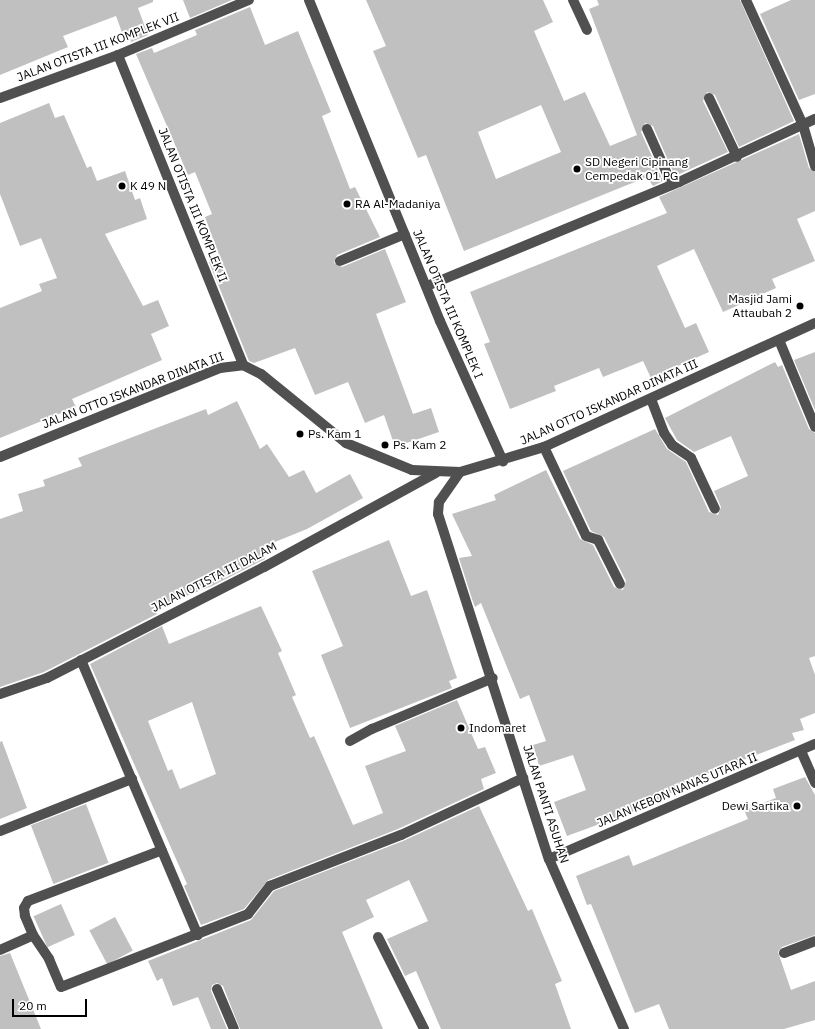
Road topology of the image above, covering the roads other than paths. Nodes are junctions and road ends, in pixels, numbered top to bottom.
1 (249, 0) edge
2 (309, 0) edge
3 (573, 0) edge
4 (746, 0) edge
5 (587, 30) dead end
6 (118, 55) junction
7 (0, 98) edge
8 (709, 98) dead end
9 (815, 119) edge
10 (803, 125) junction
11 (647, 128) dead end
12 (737, 157) junction
13 (815, 166) edge
14 (672, 185) junction
15 (405, 234) junction
16 (340, 261) dead end
17 (427, 286) junction
18 (815, 323) edge
19 (779, 340) junction
20 (243, 365) junction
21 (651, 399) junction
22 (815, 427) edge
23 (544, 447) junction
24 (0, 457) edge
25 (503, 461) junction
26 (460, 472) junction
27 (436, 473) junction
28 (715, 509) dead end
29 (620, 584) dead end
30 (81, 660) junction
31 (493, 678) junction
32 (0, 694) edge
33 (350, 741) dead end
34 (815, 744) edge
35 (801, 751) junction
36 (523, 778) junction
37 (132, 779) junction
38 (815, 783) edge
39 (0, 831) edge
40 (162, 850) junction
41 (549, 859) junction
42 (32, 935) junction
43 (198, 936) junction
44 (378, 938) dead end
45 (815, 941) edge
46 (0, 950) edge
47 (784, 953) dead end
48 (217, 989) dead end
49 (234, 1029) edge
50 (424, 1029) edge
51 (624, 1029) edge

1 - 6 street, JALAN OTISTA III KOMPLEK VII
2 - 15 street, JALAN OTISTA III KOMPLEK I
3 - 5 street
4 - 10 street
6 - 7 street, JALAN OTISTA III KOMPLEK VII
6 - 20 street, JALAN OTISTA III KOMPLEK II
8 - 12 street
9 - 10 street
10 - 12 street
10 - 13 street
11 - 14 street
12 - 14 street
14 - 17 street
15 - 16 street
15 - 17 street, JALAN OTISTA III KOMPLEK I
17 - 25 street, JALAN OTISTA III KOMPLEK I
18 - 19 street, JALAN OTTO ISKANDAR DINATA III
19 - 21 street, JALAN OTTO ISKANDAR DINATA III
19 - 22 street
20 - 24 street, JALAN OTTO ISKANDAR DINATA III
20 - 27 street, JALAN OTTO ISKANDAR DINATA III
21 - 23 street, JALAN OTTO ISKANDAR DINATA III
21 - 28 street
23 - 25 street, JALAN OTTO ISKANDAR DINATA III
23 - 29 street
25 - 26 street, JALAN OTTO ISKANDAR DINATA III
26 - 27 street, JALAN OTTO ISKANDAR DINATA III
26 - 31 street, JALAN PANTI ASUHAN
27 - 30 street, JALAN OTISTA III DALAM
30 - 32 street, JALAN OTISTA III DALAM
30 - 37 street
31 - 33 street
31 - 36 street, JALAN PANTI ASUHAN
34 - 35 street, JALAN KEBON NANAS UTARA II
35 - 38 street
35 - 41 street, JALAN KEBON NANAS UTARA II
36 - 41 street, JALAN PANTI ASUHAN
36 - 43 street
37 - 39 street
37 - 40 street
40 - 42 street
40 - 43 street
41 - 51 street, JALAN PANTI ASUHAN
42 - 43 street
42 - 46 street
44 - 50 street
45 - 47 street
48 - 49 street

